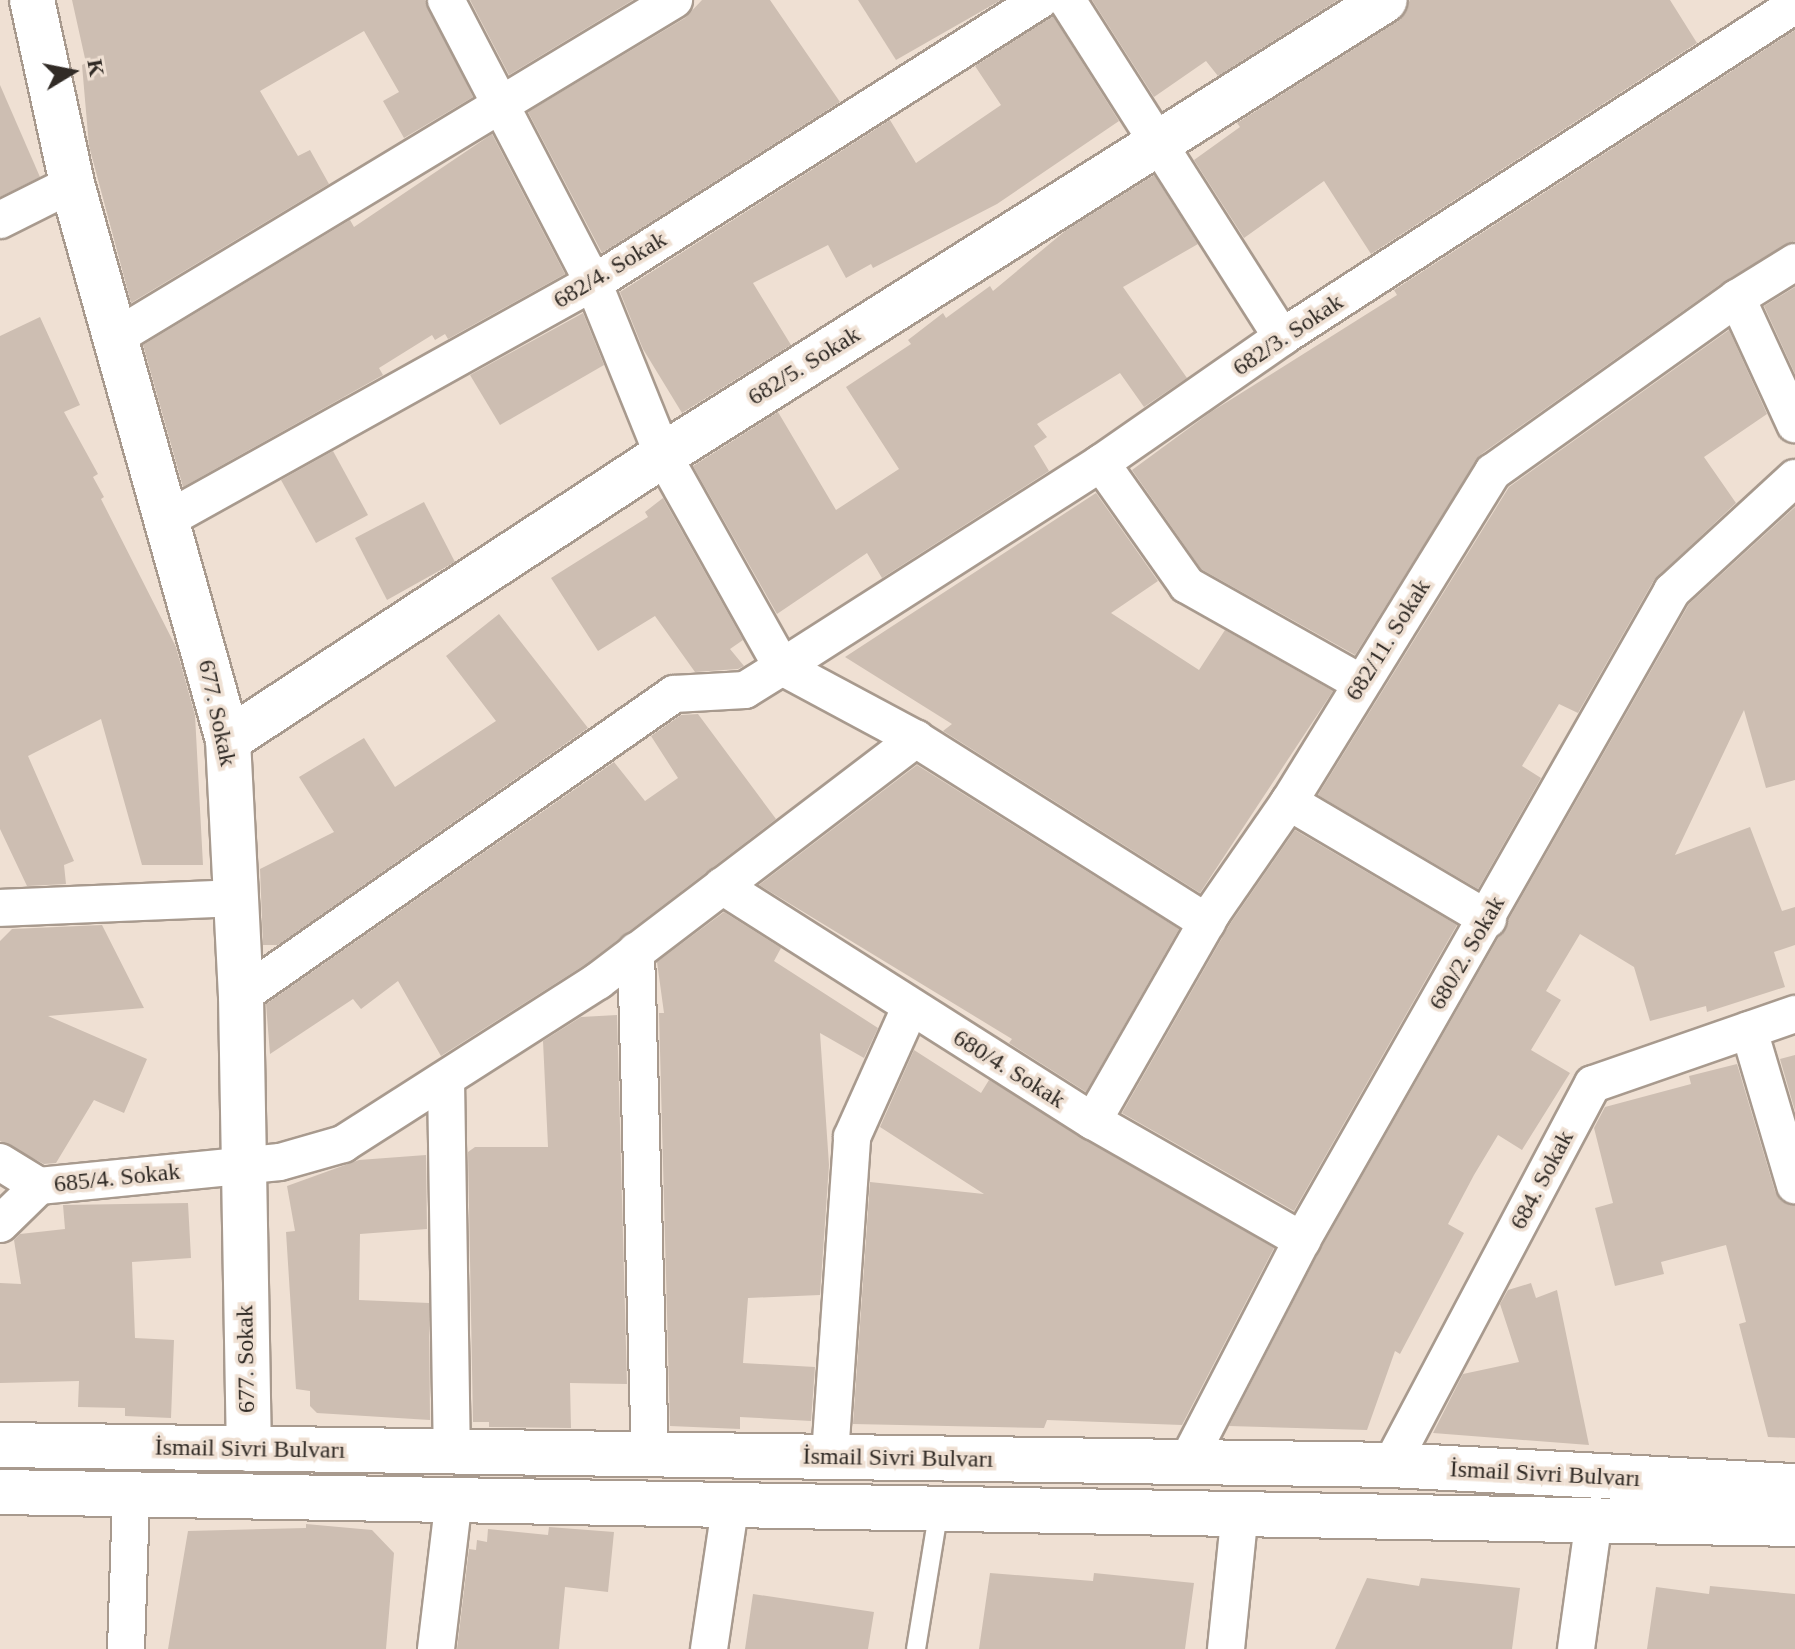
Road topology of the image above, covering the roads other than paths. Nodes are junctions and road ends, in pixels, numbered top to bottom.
1 (32, 0) edge
2 (446, 0) edge
3 (674, 0) edge
4 (1040, 0) edge
5 (1067, 0) edge
6 (1385, 0) edge
7 (1795, 5) edge
8 (502, 104) junction
9 (1159, 145) junction
10 (72, 184) junction
11 (0, 220) edge
12 (1795, 262) edge
13 (593, 282) junction
14 (1737, 298) junction
15 (116, 337) junction
16 (1282, 337) junction
17 (1795, 424) edge
18 (663, 455) junction
19 (1101, 463) junction
20 (1795, 478) edge
21 (168, 519) junction
22 (782, 667) junction
23 (1361, 683) junction
24 (916, 739) junction
25 (228, 740) junction
26 (1289, 802) junction
27 (722, 886) junction
28 (239, 898) junction
29 (4, 899) edge
30 (1488, 919) junction
31 (1207, 922) junction
32 (636, 951) junction
33 (241, 996) junction
34 (910, 1008) junction
35 (1795, 1014) edge
36 (1749, 1030) junction
37 (446, 1080) junction
38 (1093, 1121) junction
39 (0, 1162) edge
40 (241, 1166) junction
41 (1795, 1185) edge
42 (39, 1186) junction
43 (0, 1224) edge
44 (1302, 1240) junction
45 (0, 1445) edge
46 (249, 1449) junction
47 (452, 1452) junction
48 (830, 1455) junction
49 (650, 1457) junction
50 (1186, 1464) junction
51 (1391, 1465) junction
52 (1795, 1486) edge
53 (0, 1492) edge
54 (131, 1496) junction
55 (454, 1499) junction
56 (731, 1502) junction
57 (940, 1506) junction
58 (1240, 1512) junction
59 (1594, 1520) junction
60 (1795, 1524) edge
61 (126, 1649) edge
62 (436, 1649) edge
63 (709, 1649) edge
64 (916, 1649) edge
65 (1226, 1649) edge
66 (1576, 1649) edge

1 - 10 main road, 677. Sokak
2 - 8 street
3 - 8 street
4 - 13 street, 682/4. Sokak
5 - 9 street
6 - 9 main road, 682/5. Sokak
7 - 16 street, 682/3. Sokak
8 - 13 street
8 - 15 street
9 - 16 street
9 - 18 main road, 682/5. Sokak
10 - 11 street
10 - 15 main road, 677. Sokak
12 - 14 street, 682/11. Sokak
13 - 18 street
13 - 21 street, 682/4. Sokak
14 - 17 street
14 - 23 street, 682/11. Sokak
15 - 21 main road, 677. Sokak
16 - 19 street, 682/3. Sokak
18 - 22 street
18 - 25 main road, 682/5. Sokak
19 - 22 street, 682/3. Sokak
19 - 23 street
20 - 30 street, 680/2. Sokak
21 - 25 main road, 677. Sokak
22 - 24 street
22 - 33 street, 682/3. Sokak
23 - 26 street, 682/11. Sokak
24 - 27 street, 685/4. Sokak
24 - 31 street
25 - 28 main road, 677. Sokak
26 - 30 street
26 - 31 street, 682/11. Sokak
27 - 32 street, 685/4. Sokak
27 - 34 street, 680/4. Sokak
28 - 29 street
28 - 33 main road, 677. Sokak
30 - 44 street, 680/2. Sokak
31 - 38 street, 682/11. Sokak
32 - 37 street, 685/4. Sokak
32 - 49 street
33 - 40 main road, 677. Sokak
34 - 38 street, 680/4. Sokak
34 - 48 street
35 - 36 street, 684. Sokak
36 - 41 street
36 - 51 street, 684. Sokak
37 - 40 street, 685/4. Sokak
37 - 47 street
38 - 44 street, 680/4. Sokak
39 - 42 street, 685/4. Sokak
40 - 42 street, 685/4. Sokak
40 - 46 main road, 677. Sokak
42 - 43 street
44 - 50 street, 680/2. Sokak
45 - 46 main road, İsmail Sivri Bulvarı
46 - 47 main road, İsmail Sivri Bulvarı
47 - 49 main road, İsmail Sivri Bulvarı
48 - 49 main road, İsmail Sivri Bulvarı
48 - 50 main road, İsmail Sivri Bulvarı
50 - 51 main road, İsmail Sivri Bulvarı
51 - 52 main road, İsmail Sivri Bulvarı
53 - 54 main road, İsmail Sivri Bulvarı
54 - 55 main road, İsmail Sivri Bulvarı
54 - 61 street
55 - 56 main road, İsmail Sivri Bulvarı
55 - 62 street
56 - 57 main road, İsmail Sivri Bulvarı
56 - 63 street
57 - 58 main road, İsmail Sivri Bulvarı
57 - 64 lane
58 - 59 main road, İsmail Sivri Bulvarı
58 - 65 street
59 - 60 main road, İsmail Sivri Bulvarı
59 - 66 street

